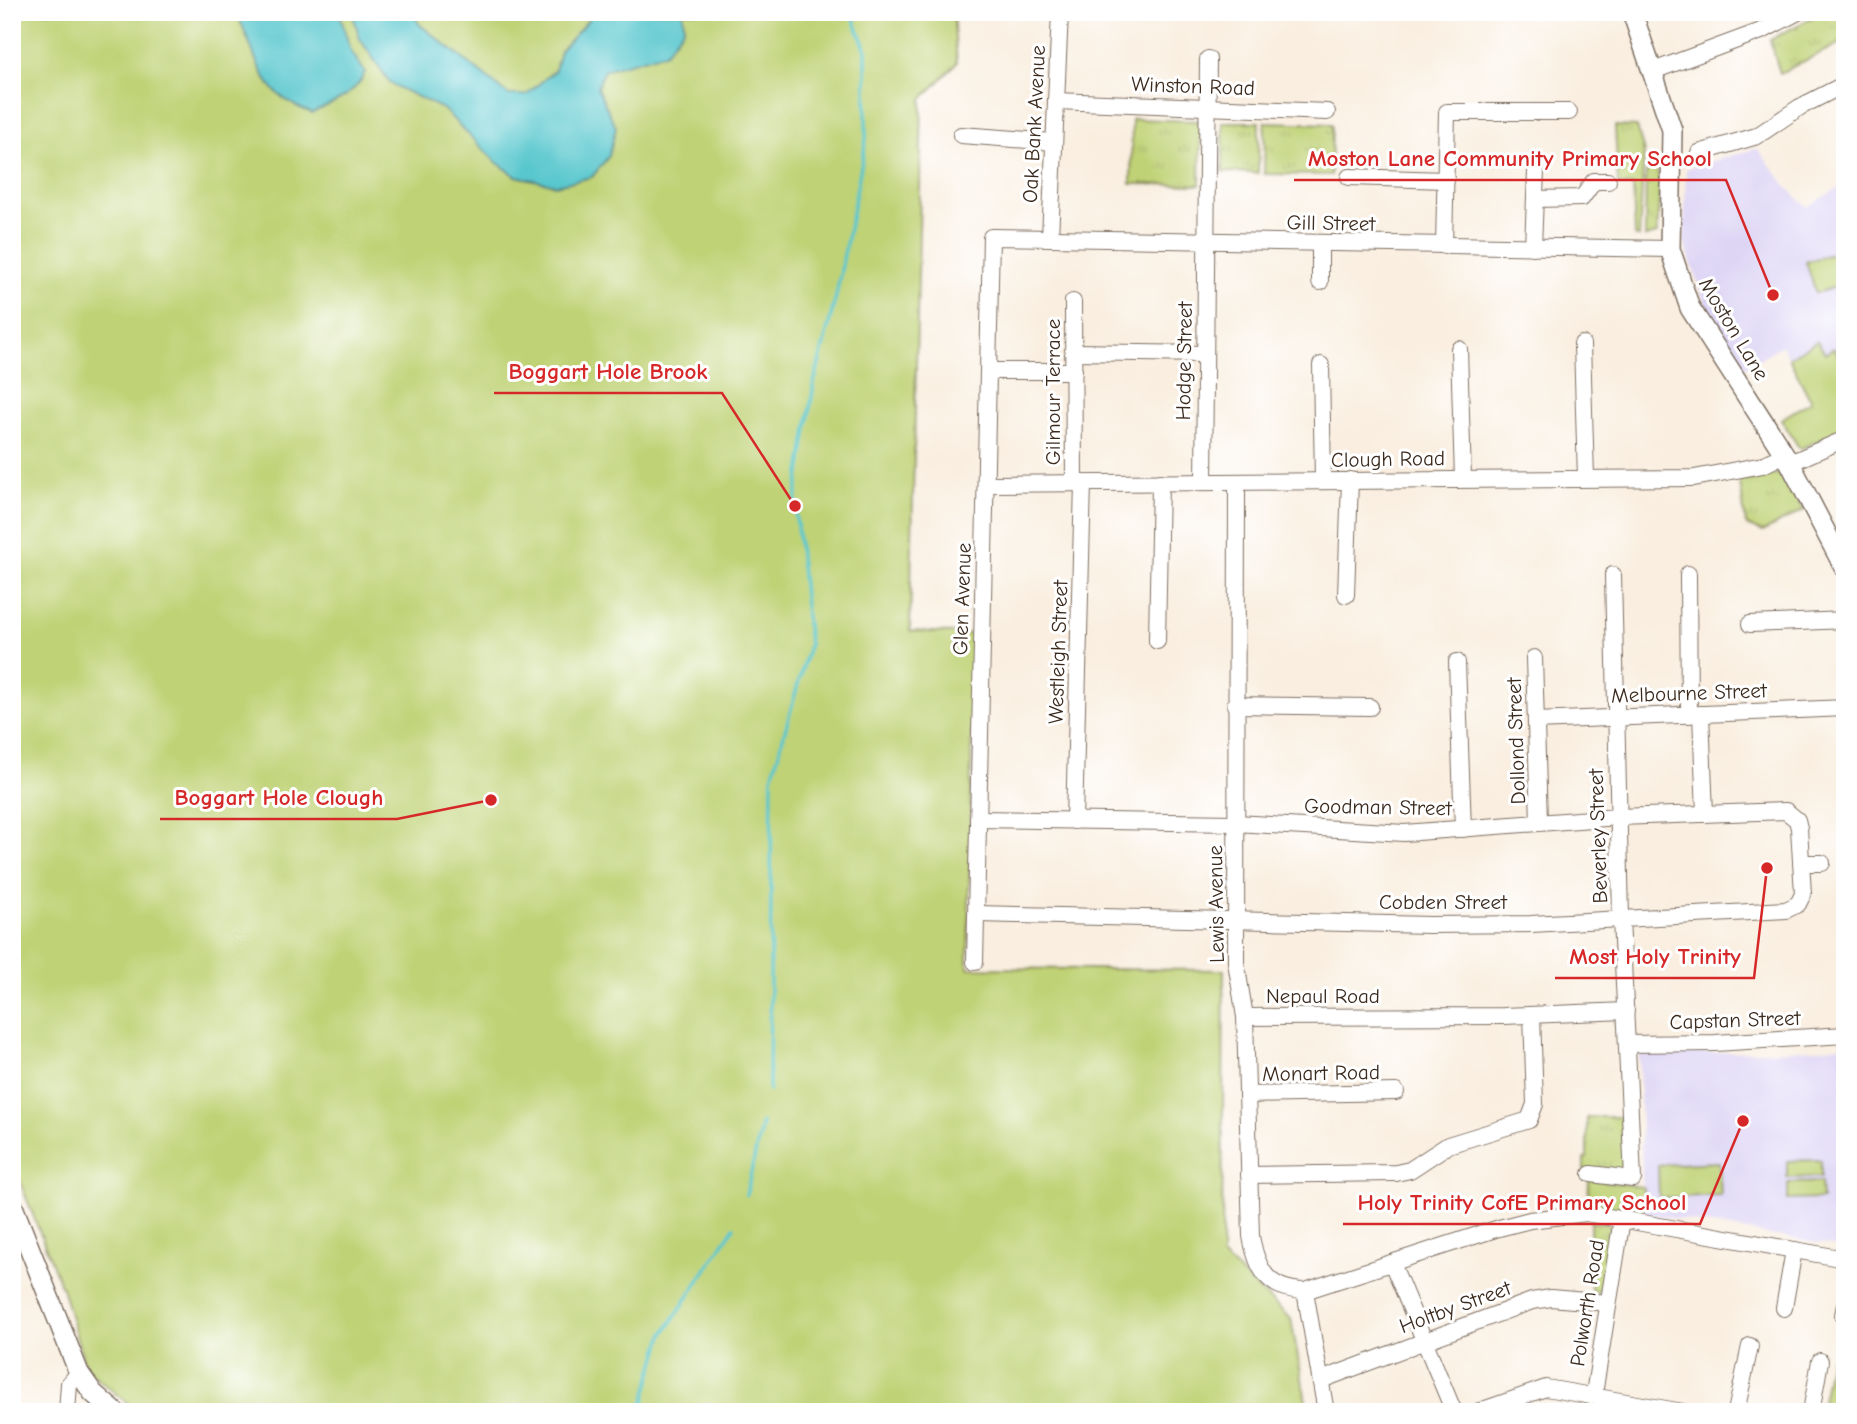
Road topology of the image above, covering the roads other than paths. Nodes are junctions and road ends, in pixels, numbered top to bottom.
1 (1060, 12) edge
2 (1632, 12) edge
3 (1798, 12) edge
4 (1208, 59) dead end
5 (1653, 71) junction
6 (1844, 87) edge
7 (1056, 101) junction
8 (1208, 109) junction
9 (1327, 112) dead end
10 (1569, 112) dead end
11 (961, 135) dead end
12 (1054, 142) junction
13 (1699, 153) dead end
14 (1536, 171) dead end
15 (1349, 177) dead end
16 (1446, 180) junction
17 (1608, 181) dead end
18 (1535, 199) junction
19 (991, 237) joint
20 (1049, 238) junction
21 (1206, 242) junction
22 (1320, 244) junction
23 (1444, 246) junction
24 (1533, 247) junction
25 (1670, 249) junction
26 (1320, 282) dead end
27 (1073, 302) dead end
28 (1582, 344) dead end
29 (1459, 349) dead end
30 (1073, 352) junction
31 (1205, 354) junction
32 (1321, 365) dead end
33 (989, 371) junction
34 (1073, 372) junction
35 (1845, 439) edge
36 (1787, 459) junction
37 (1586, 478) junction
38 (1463, 479) junction
39 (1350, 480) junction
40 (1323, 481) junction
41 (1160, 482) junction
42 (1204, 482) junction
43 (1079, 483) junction
44 (1237, 483) junction
45 (988, 484) junction
46 (1845, 569) edge
47 (1688, 574) dead end
48 (1613, 575) dead end
49 (1346, 595) dead end
50 (1845, 620) edge
51 (1750, 624) dead end
52 (1157, 641) dead end
53 (1534, 658) dead end
54 (1457, 662) dead end
55 (1235, 705) junction
56 (1370, 707) dead end
57 (1845, 708) edge
58 (1695, 714) junction
59 (1615, 717) junction
60 (1536, 721) junction
61 (1777, 812) joint
62 (1705, 814) junction
63 (1618, 817) junction
64 (978, 819) junction
65 (1074, 821) junction
66 (1539, 822) junction
67 (1236, 823) junction
68 (1463, 830) junction
69 (1801, 863) junction
70 (1822, 863) dead end
71 (978, 914) junction
72 (1235, 918) junction
73 (1621, 918) junction
74 (975, 962) dead end
75 (1626, 1011) junction
76 (1532, 1015) junction
77 (1245, 1017) junction
78 (1845, 1035) edge
79 (1627, 1044) junction
80 (1396, 1092) dead end
81 (1247, 1095) junction
82 (1591, 1174) dead end
83 (1249, 1175) junction
84 (12, 1204) edge
85 (1622, 1219) junction
86 (1794, 1250) junction
87 (1845, 1259) edge
88 (1392, 1262) junction
89 (1305, 1292) junction
90 (1608, 1303) junction
91 (1784, 1308) dead end
92 (1424, 1340) junction
93 (1750, 1346) dead end
94 (1820, 1361) dead end
95 (79, 1373) junction
96 (1321, 1380) junction
97 (1594, 1394) junction
98 (67, 1412) edge
99 (115, 1412) edge
100 (1326, 1412) edge
101 (1454, 1412) edge
102 (1477, 1412) edge
103 (1683, 1412) edge
104 (1736, 1412) edge
105 (1811, 1412) edge

1 - 7 street, Oak Bank Avenue
2 - 5 street, Moston Lane
3 - 5 street
4 - 8 street, Hodge Street
5 - 25 street, Moston Lane
6 - 13 street
7 - 8 street, Winston Road
7 - 12 street, Oak Bank Avenue
8 - 9 street, Winston Road
8 - 21 street, Hodge Street
10 - 16 street
11 - 12 street
12 - 20 street, Oak Bank Avenue
14 - 18 street
15 - 16 street
16 - 23 street
17 - 18 street
18 - 24 street
19 - 20 street, Gill Street
19 - 33 street, Glen Avenue
20 - 21 street, Gill Street
21 - 22 street, Gill Street
21 - 31 street, Hodge Street
22 - 23 street, Gill Street
22 - 26 street
23 - 24 street, Gill Street
24 - 25 street, Gill Street
25 - 36 street, Moston Lane
27 - 30 street, Gilmour Terrace
28 - 37 street
29 - 38 street
30 - 31 street
30 - 34 street, Gilmour Terrace
31 - 42 street, Hodge Street
32 - 40 street
33 - 34 street
33 - 45 street, Glen Avenue
34 - 43 street, Gilmour Terrace
35 - 36 street, Clough Road
36 - 37 street, Clough Road
36 - 46 street, Moston Lane
37 - 38 street, Clough Road
38 - 39 street, Clough Road
39 - 40 street, Clough Road
39 - 49 street
40 - 44 street, Clough Road
41 - 42 street, Clough Road
41 - 43 street, Clough Road
41 - 52 street
42 - 44 street, Clough Road
43 - 45 street, Clough Road
43 - 65 street, Westleigh Street
44 - 55 street, Lewis Avenue
45 - 64 street, Glen Avenue
47 - 58 street
48 - 59 street, Beverley Street
50 - 51 street
53 - 60 street, Dollond Street
54 - 68 street
55 - 56 street
55 - 67 street, Lewis Avenue
57 - 58 street, Melbourne Street
58 - 59 street, Melbourne Street
58 - 62 street
59 - 60 street, Melbourne Street
59 - 63 street, Beverley Street
60 - 66 street, Dollond Street
61 - 62 street, Goodman Street
61 - 69 street, Cobden Street
62 - 63 street, Goodman Street
63 - 66 street, Goodman Street
63 - 73 street, Beverley Street
64 - 65 street, Goodman Street
64 - 71 street, Glen Avenue
65 - 67 street, Goodman Street
66 - 68 street, Goodman Street
67 - 68 street, Goodman Street
67 - 72 street, Lewis Avenue
69 - 70 street
69 - 73 street, Cobden Street
71 - 72 street, Cobden Street
71 - 74 street, Glen Avenue
72 - 73 street, Cobden Street
72 - 77 street, Lewis Avenue
73 - 75 street, Beverley Street
75 - 76 street, Nepaul Road
75 - 79 street, Beverley Street
76 - 77 street, Nepaul Road
76 - 83 street
77 - 81 street, Lewis Avenue
78 - 79 street, Capstan Street
79 - 82 street, Beverley Street
80 - 81 street, Monart Road
81 - 83 street, Lewis Avenue
83 - 89 street, Lewis Avenue
84 - 95 street
85 - 86 street
85 - 88 street
85 - 90 street, Polworth Road
86 - 87 street
86 - 91 street
88 - 89 street
88 - 92 street
89 - 96 street
90 - 92 street, Holtby Street
90 - 97 street, Polworth Road
92 - 96 street, Holtby Street
92 - 101 street
93 - 104 street
94 - 105 street
95 - 98 street
95 - 99 street
96 - 100 street
97 - 102 street
97 - 103 street

